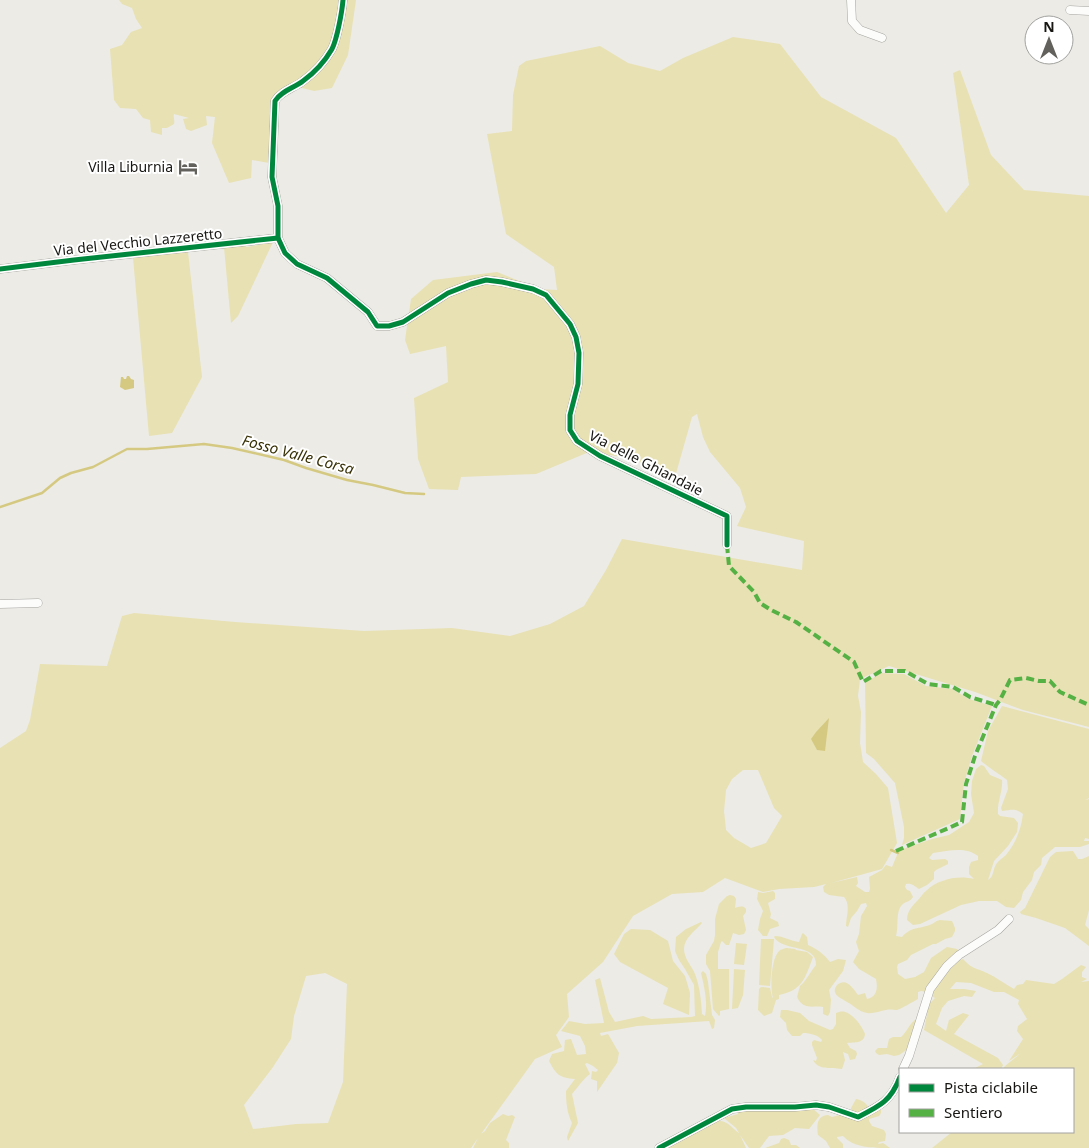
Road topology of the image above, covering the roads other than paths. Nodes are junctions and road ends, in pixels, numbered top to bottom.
1 (344, 0) edge
2 (851, 0) edge
3 (1070, 10) dead end
4 (1089, 11) edge
5 (882, 38) dead end
6 (278, 238) junction
7 (0, 269) edge
8 (727, 545) dead end
9 (38, 603) dead end
10 (0, 604) edge
11 (1009, 918) dead end
12 (904, 1068) edge
13 (899, 1080) edge
14 (659, 1148) edge

1 - 6 street
2 - 5 street
3 - 4 street
6 - 7 street, Via del Vecchio Lazzeretto
6 - 8 street, Via delle Ghiandaie
9 - 10 street
11 - 12 street
13 - 14 street

